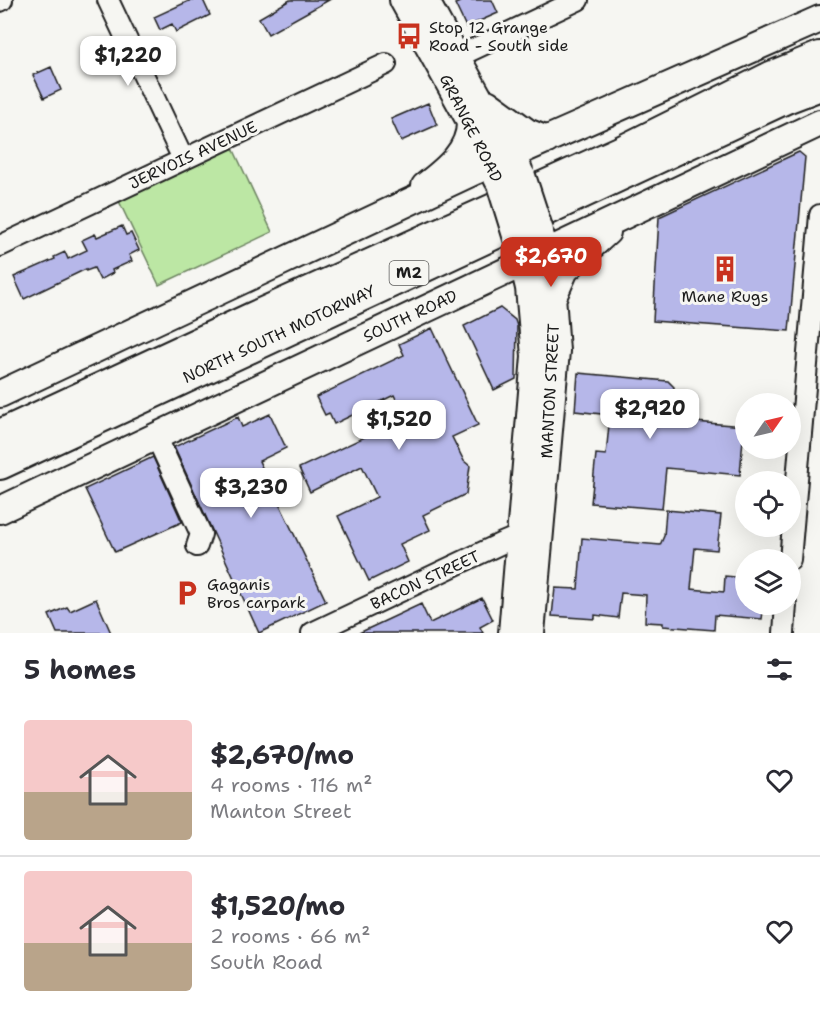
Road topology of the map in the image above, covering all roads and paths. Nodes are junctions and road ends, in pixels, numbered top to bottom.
1 (108, 0) edge
2 (403, 0) edge
3 (424, 0) edge
4 (578, 0) edge
5 (820, 19) edge
6 (457, 57) junction
7 (820, 57) edge
8 (386, 64) dead end
9 (820, 85) edge
10 (475, 109) junction
11 (818, 129) edge
12 (548, 140) junction
13 (183, 159) junction
14 (507, 171) junction
15 (402, 205) junction
16 (628, 213) junction
17 (820, 215) edge
18 (0, 246) edge
19 (532, 247) junction
20 (480, 282) junction
21 (552, 297) junction
22 (533, 321) junction
23 (0, 394) edge
24 (0, 435) edge
25 (156, 436) junction
26 (0, 464) edge
27 (0, 510) edge
28 (530, 537) junction
29 (197, 546) dead end
30 (791, 549) edge
31 (785, 615) edge
32 (312, 633) edge
33 (512, 633) edge
34 (531, 633) edge
35 (784, 633) edge

1 - 13 street
2 - 10 main road, GRANGE ROAD
3 - 6 main road, GRANGE ROAD
4 - 6 street
5 - 12 main road
6 - 10 main road, GRANGE ROAD
7 - 24 highway, NORTH SOUTH MOTORWAY / M2
8 - 13 street, JERVOIS AVENUE
9 - 26 highway, NORTH SOUTH MOTORWAY / M2
10 - 12 main road
10 - 14 main road, GRANGE ROAD
10 - 15 main road
11 - 16 main road, SOUTH ROAD
12 - 14 main road
13 - 18 street, JERVOIS AVENUE
14 - 15 main road
14 - 19 main road, GRANGE ROAD, bridge
15 - 23 main road
16 - 19 main road, SOUTH ROAD
16 - 21 main road
17 - 30 street
19 - 20 main road, SOUTH ROAD
19 - 21 main road, MANTON STREET
19 - 22 main road, MANTON STREET
20 - 22 main road
20 - 25 main road, SOUTH ROAD
21 - 28 main road, MANTON STREET
22 - 28 main road, MANTON STREET
25 - 27 main road, SOUTH ROAD
25 - 29 street
28 - 32 street, BACON STREET
28 - 33 main road, MANTON STREET
28 - 34 main road, MANTON STREET
31 - 35 street

